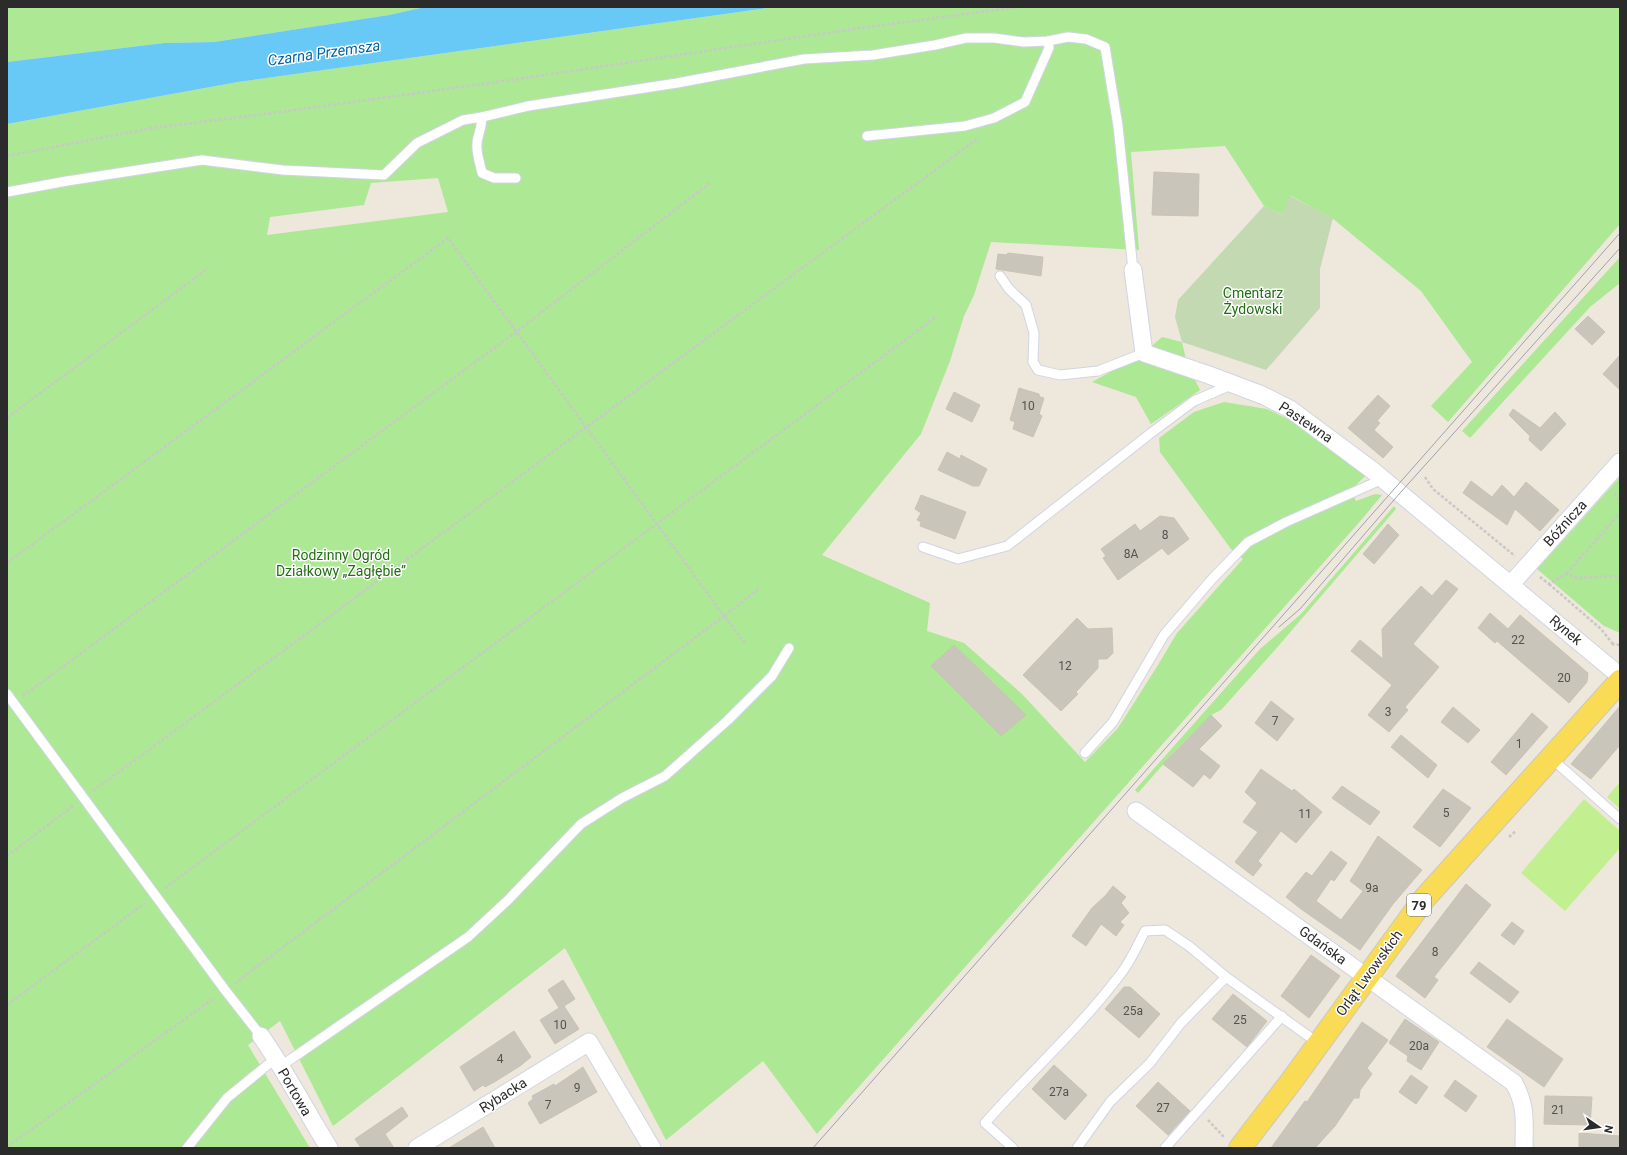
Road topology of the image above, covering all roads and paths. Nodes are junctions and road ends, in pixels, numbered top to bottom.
1 (1018, 7) edge
2 (1048, 41) junction
3 (482, 117) junction
4 (978, 122) junction
5 (866, 136) dead end
6 (7, 156) edge
7 (516, 178) dead end
8 (710, 183) dead end
9 (7, 192) edge
10 (208, 268) dead end
11 (1133, 270) joint
12 (1000, 276) dead end
13 (936, 317) dead end
14 (516, 332) junction
15 (1144, 353) junction
16 (1233, 384) junction
17 (7, 418) edge
18 (587, 428) junction
19 (1620, 462) edge
20 (1425, 476) dead end
21 (1383, 479) junction
22 (1620, 513) edge
23 (656, 524) junction
24 (923, 547) dead end
25 (7, 563) edge
26 (1527, 566) junction
27 (1566, 574) junction
28 (1620, 576) edge
29 (1511, 584) junction
30 (1549, 584) junction
31 (760, 588) dead end
32 (724, 616) junction
33 (745, 643) dead end
34 (1613, 644) dead end
35 (789, 648) dead end
36 (1620, 676) edge
37 (1620, 681) edge
38 (7, 694) edge
39 (14, 703) junction
40 (1085, 753) dead end
41 (1551, 758) junction
42 (83, 798) junction
43 (1136, 811) dead end
44 (1620, 819) edge
45 (7, 856) edge
46 (155, 896) junction
47 (1367, 976) junction
48 (1226, 977) junction
49 (225, 990) junction
50 (7, 1005) edge
51 (1282, 1016) junction
52 (261, 1036) joint
53 (1318, 1043) junction
54 (279, 1062) junction
55 (1198, 1111) junction
56 (1234, 1144) edge
57 (7, 1147) edge
58 (187, 1148) edge
59 (329, 1148) edge
60 (417, 1148) edge
61 (652, 1148) edge
62 (1012, 1148) edge
63 (1077, 1148) edge
64 (1165, 1148) edge
65 (1524, 1148) edge

1 - 6 path
2 - 3 lane
2 - 4 lane
2 - 11 lane
3 - 7 lane
3 - 9 lane
4 - 5 lane
4 - 18 path
8 - 14 path
10 - 17 path
11 - 15 street
12 - 15 lane
13 - 23 path
14 - 18 path
14 - 25 path
14 - 39 path
15 - 16 street, Pastewna
16 - 21 street, Pastewna
16 - 24 lane
18 - 23 path
18 - 42 path
19 - 26 street, Bóźnicza
20 - 26 path
21 - 29 street, Pastewna
21 - 40 lane
22 - 27 path
23 - 32 path
23 - 46 path
26 - 29 street, Bóźnicza
26 - 30 path
27 - 28 path
27 - 30 path
29 - 36 street, Rynek
30 - 34 path
31 - 32 path
32 - 33 path
32 - 49 path
35 - 54 lane
37 - 41 main road, Orląt Lwowskich / 79
38 - 39 lane
39 - 42 lane
41 - 44 lane
41 - 47 main road, Orląt Lwowskich / 79
42 - 45 path
42 - 46 lane
43 - 47 street, Gdańska
46 - 49 lane
46 - 50 path
47 - 53 main road, Orląt Lwowskich / 79
47 - 65 street, Gdańska
48 - 51 lane
48 - 62 lane
48 - 63 lane
49 - 52 lane
49 - 57 path
51 - 53 lane
51 - 55 lane
52 - 54 street, Portowa
53 - 56 main road, Orląt Lwowskich / 79
54 - 58 lane
54 - 59 street, Portowa
55 - 56 path
55 - 64 lane
60 - 61 street, Rybacka

